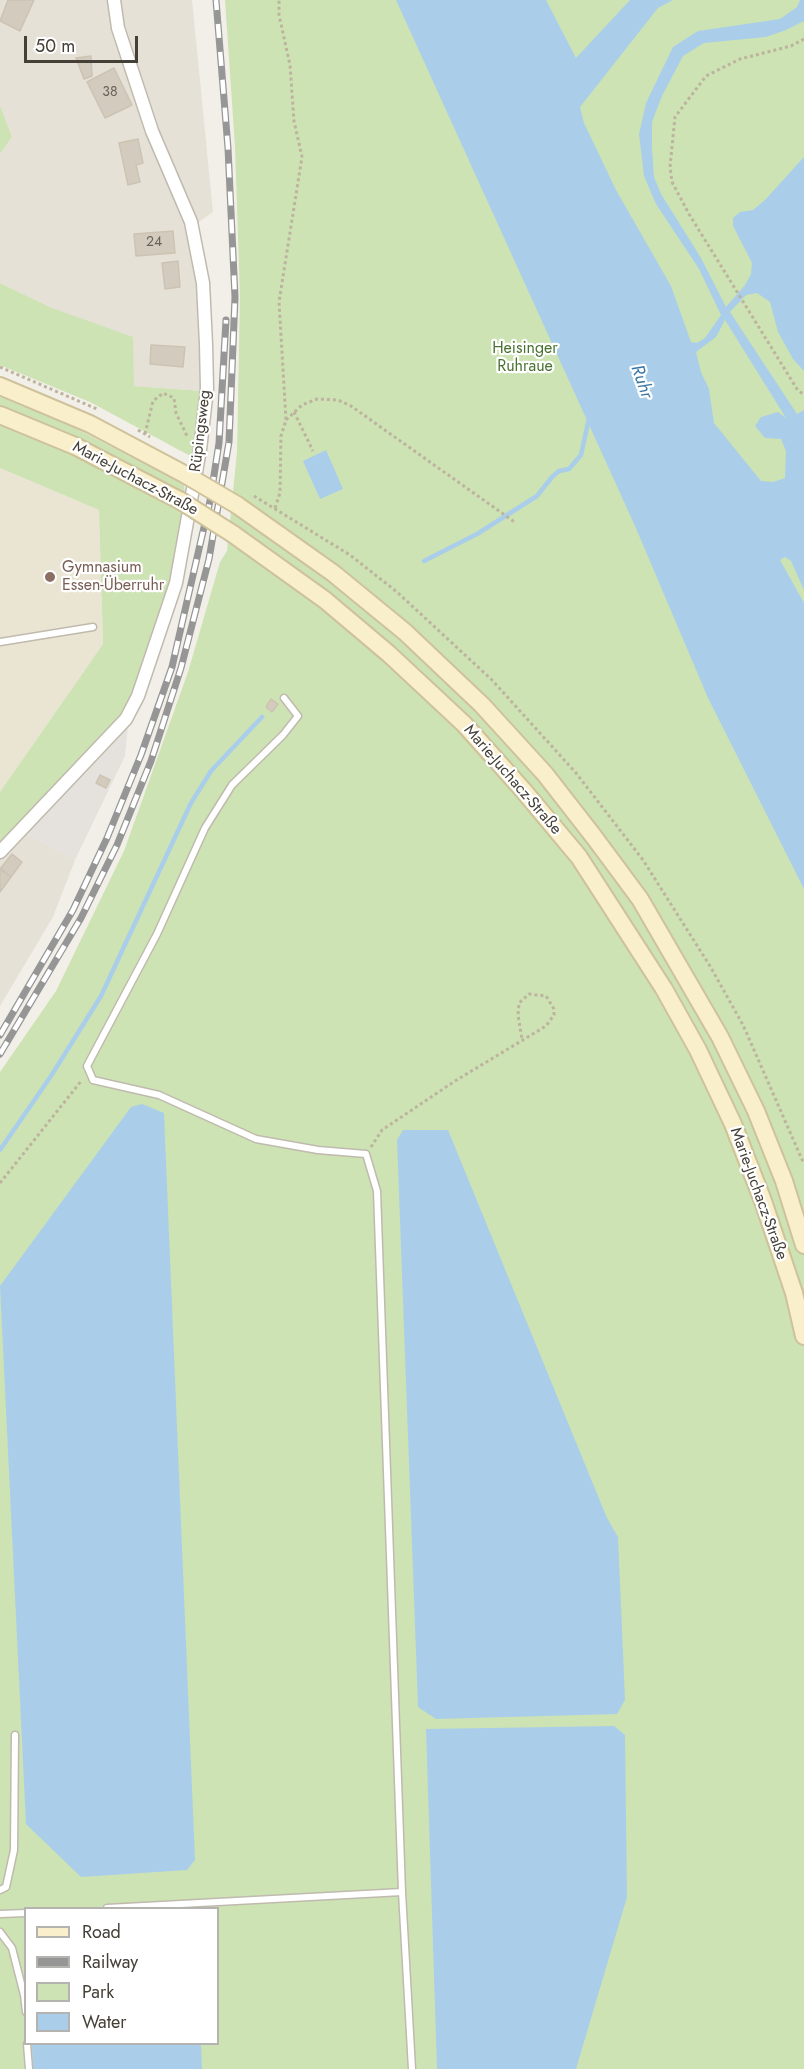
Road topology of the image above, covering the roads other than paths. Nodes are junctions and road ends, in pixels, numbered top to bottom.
1 (114, 0) edge
2 (0, 386) edge
3 (0, 415) edge
4 (93, 627) dead end
5 (0, 642) edge
6 (284, 698) dead end
7 (0, 852) edge
8 (804, 1245) edge
9 (804, 1336) edge
10 (15, 1735) dead end
11 (0, 1890) edge
12 (402, 1892) junction
13 (125, 1907) edge
14 (24, 1913) edge
15 (0, 1914) edge
16 (0, 1932) edge
17 (24, 1995) edge
18 (27, 2045) edge
19 (29, 2069) edge
20 (412, 2069) edge

1 - 7 street, Rüpingsweg
2 - 8 main road, Marie-Juchacz-Straße, bridge
3 - 9 main road, Marie-Juchacz-Straße, bridge
4 - 5 lane
6 - 12 lane
10 - 11 lane
12 - 13 lane
12 - 20 lane
14 - 15 lane
16 - 17 lane
18 - 19 lane

